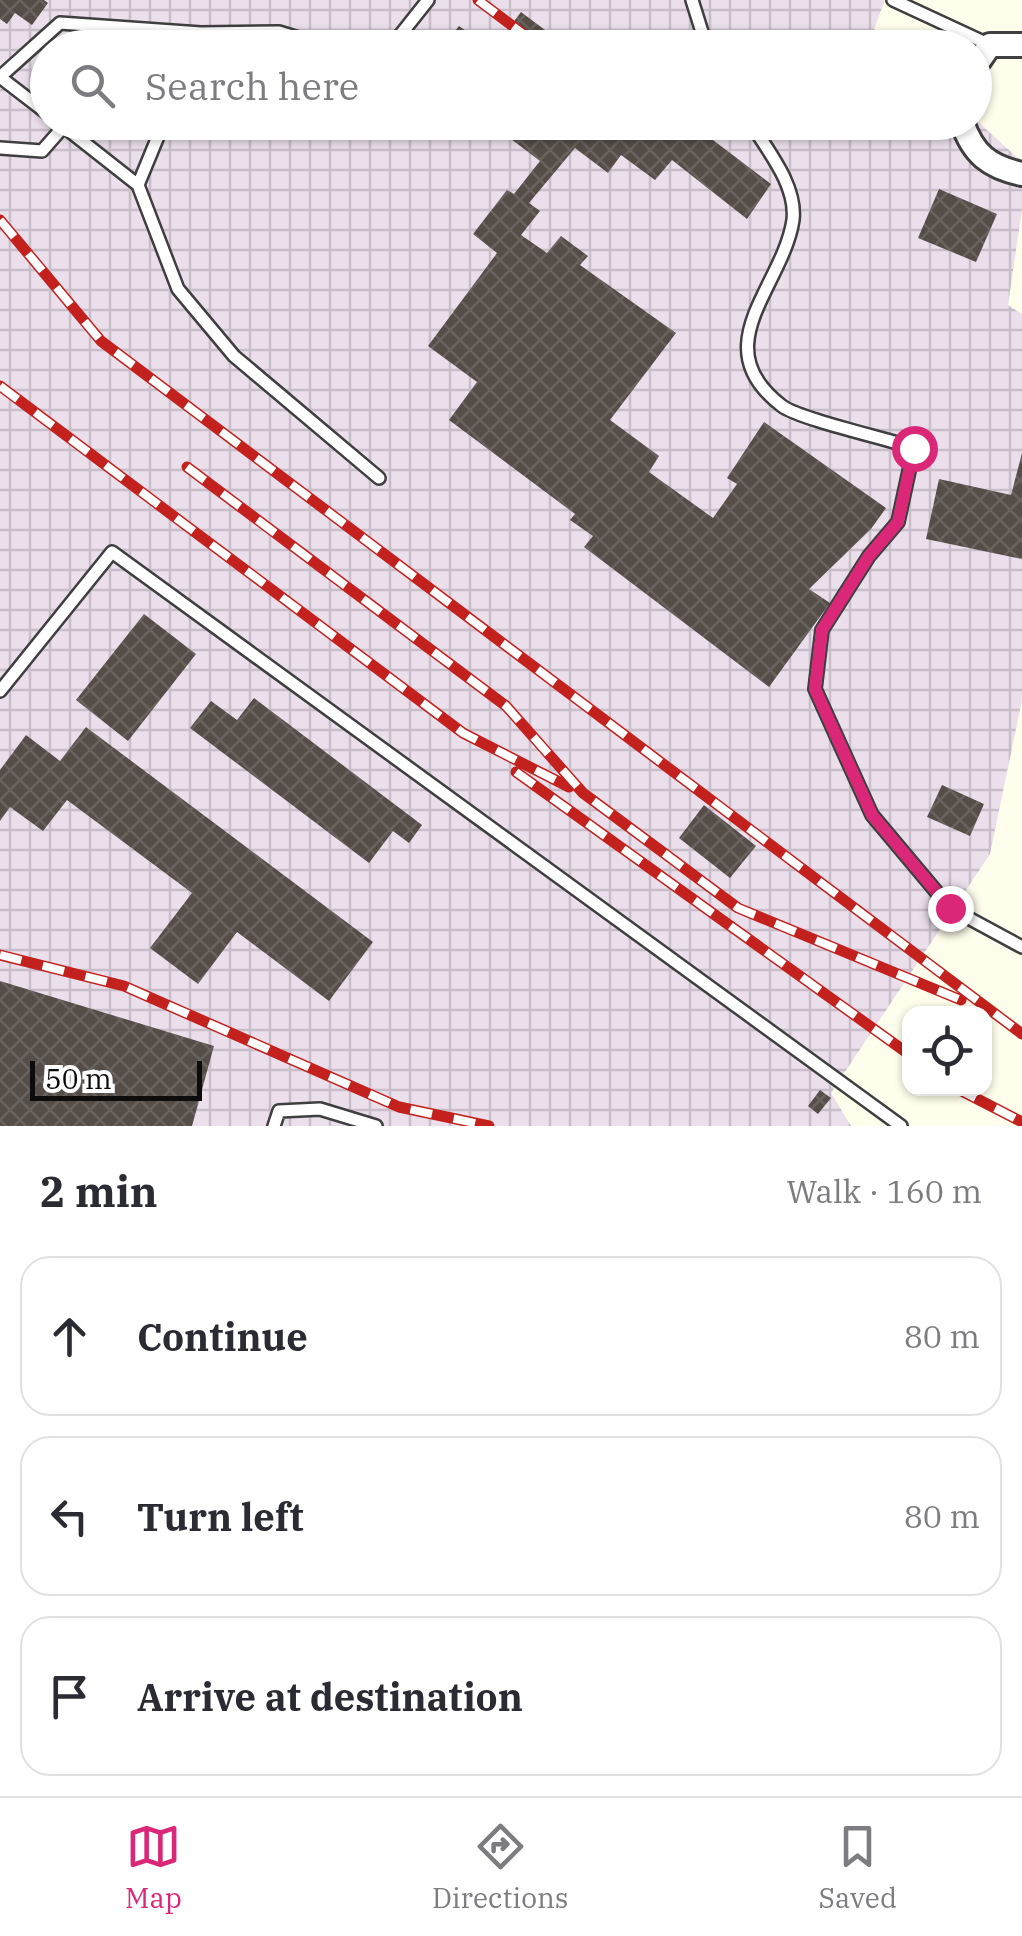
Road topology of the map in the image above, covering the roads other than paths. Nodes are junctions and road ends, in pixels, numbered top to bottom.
1 (428, 0) edge
2 (692, 0) edge
3 (892, 0) edge
4 (52, 30) edge
5 (159, 30) edge
6 (404, 30) edge
7 (701, 30) edge
8 (957, 30) edge
9 (1022, 44) edge
10 (992, 45) edge
11 (30, 50) edge
12 (30, 100) edge
13 (50, 140) edge
14 (81, 140) edge
15 (157, 140) edge
16 (761, 140) edge
17 (968, 140) edge
18 (0, 148) edge
19 (1022, 174) edge
20 (138, 185) junction
21 (380, 478) dead end
22 (0, 691) edge
23 (1022, 947) edge
24 (894, 1124) edge
25 (274, 1126) edge
26 (376, 1126) edge

1 - 6 lane
2 - 7 lane
3 - 8 lane
4 - 5 lane
9 - 10 street
11 - 12 lane
13 - 18 lane
14 - 20 lane
15 - 20 lane
16 - 23 lane
17 - 19 street
20 - 21 lane
22 - 24 lane
25 - 26 lane

